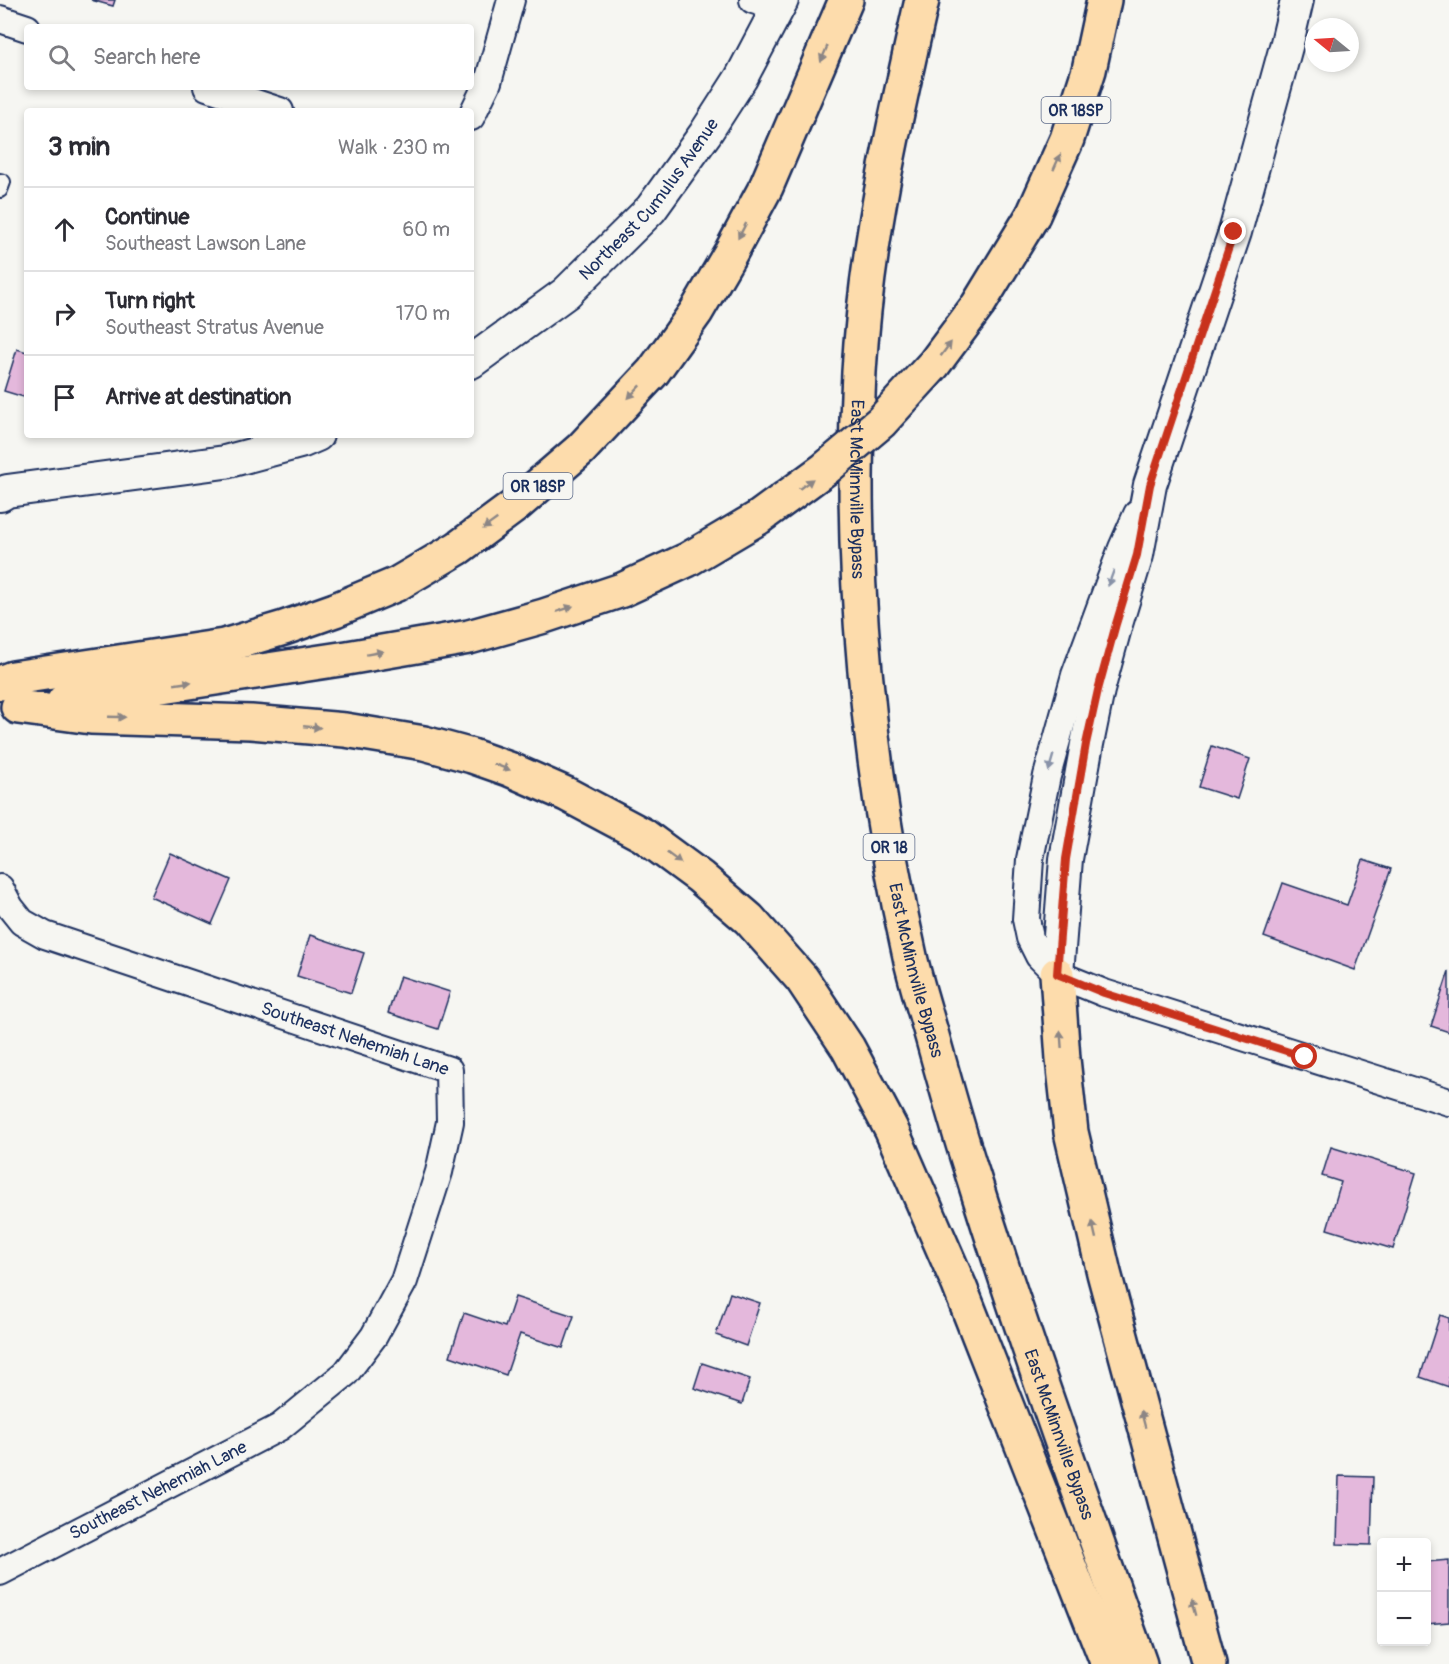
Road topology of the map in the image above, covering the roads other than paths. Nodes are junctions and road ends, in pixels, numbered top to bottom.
1 (511, 0) edge
2 (846, 0) edge
3 (922, 0) edge
4 (1104, 0) edge
5 (1297, 0) edge
6 (771, 3) edge
7 (0, 19) edge
8 (24, 26) edge
9 (216, 90) edge
10 (271, 108) edge
11 (474, 111) edge
12 (0, 181) edge
13 (0, 190) edge
14 (474, 360) edge
15 (310, 438) edge
16 (0, 495) edge
17 (6, 698) edge
18 (0, 888) edge
19 (1057, 974) junction
20 (1449, 1102) edge
21 (0, 1572) edge
22 (1108, 1664) edge
23 (1140, 1664) edge
24 (1209, 1664) edge

1 - 11 street
2 -> 17 highway, OR 18SP
3 - 23 highway, East McMinnville Bypass / OR 18
17 -> 4 highway, OR 18SP, bridge
5 - 19 street
6 - 14 street, Northeast Cumulus Avenue
7 - 8 street
9 - 10 street
12 - 13 lane
15 - 16 street
17 -> 22 highway
18 - 21 street, Southeast Nehemiah Lane
19 - 20 street
24 -> 19 highway

